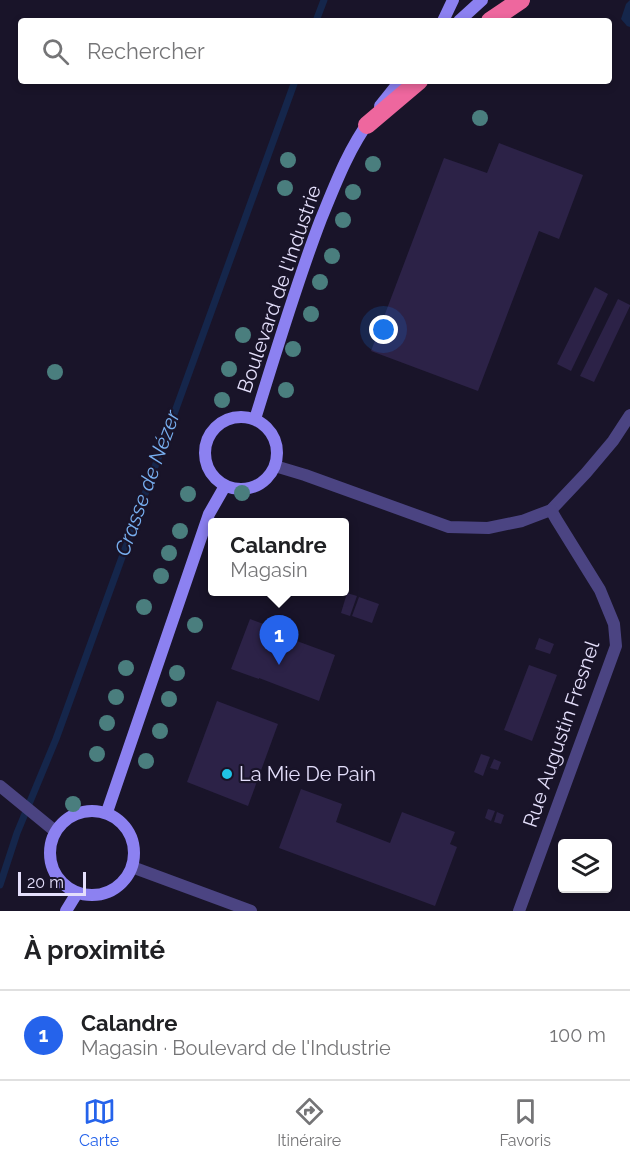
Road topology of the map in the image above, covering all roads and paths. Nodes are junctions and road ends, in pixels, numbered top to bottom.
1 (453, 0) edge
2 (482, 0) edge
3 (521, 0) edge
4 (444, 18) edge
5 (462, 18) edge
6 (494, 18) edge
7 (398, 84) edge
8 (415, 84) edge
9 (367, 125) junction
10 (630, 415) edge
11 (255, 419) junction
12 (275, 466) junction
13 (225, 486) junction
14 (551, 510) junction
15 (0, 786) edge
16 (107, 812) junction
17 (55, 831) junction
18 (132, 867) junction
19 (77, 893) junction
20 (66, 911) edge
21 (251, 911) edge
22 (519, 911) edge

1 - 4 street
2 - 5 street
3 - 6 highway
7 - 9 street, Boulevard de l'Industrie
8 - 9 highway
9 - 11 street, Boulevard de l'Industrie
10 - 14 street
11 - 12 street
11 - 13 street
12 - 13 street
12 - 14 street
13 - 16 street
14 - 22 street, Rue Augustin Fresnel
15 - 17 street
16 - 17 street
16 - 18 street
17 - 19 street
18 - 19 street
18 - 21 street
19 - 20 street

